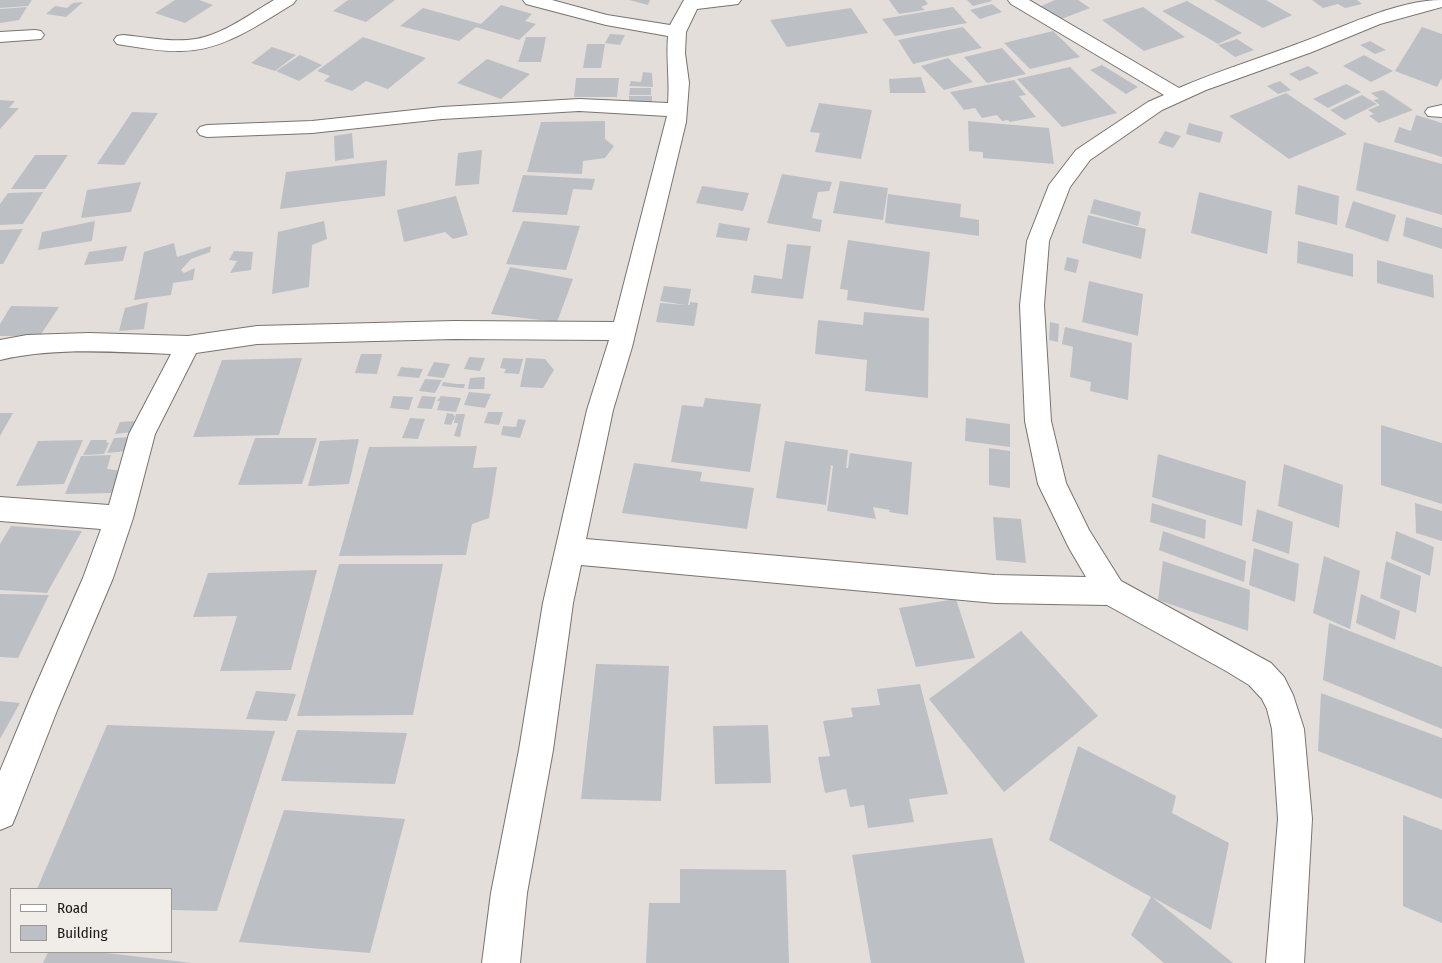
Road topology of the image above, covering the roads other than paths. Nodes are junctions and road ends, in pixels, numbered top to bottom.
1 (287, 0) edge
2 (532, 0) edge
3 (732, 0) edge
4 (1017, 0) edge
5 (1442, 2) edge
6 (692, 3) edge
7 (678, 32) junction
8 (35, 35) dead end
9 (0, 37) edge
10 (123, 40) dead end
11 (1178, 96) junction
12 (677, 110) junction
13 (207, 131) dead end
14 (624, 332) junction
15 (188, 345) junction
16 (0, 350) edge
17 (0, 508) edge
18 (119, 518) junction
19 (569, 551) junction
20 (1110, 591) junction
21 (0, 813) edge
22 (501, 963) edge
23 (1284, 963) edge

1 - 10 street
2 - 7 street
3 - 6 street
4 - 11 street
5 - 11 street
6 - 7 street
7 - 12 street
8 - 9 street
11 - 20 street
12 - 13 street
12 - 14 street
14 - 15 street
14 - 19 street
15 - 16 street
15 - 18 street
17 - 18 street
18 - 21 street
19 - 20 street
19 - 22 street
20 - 23 street

